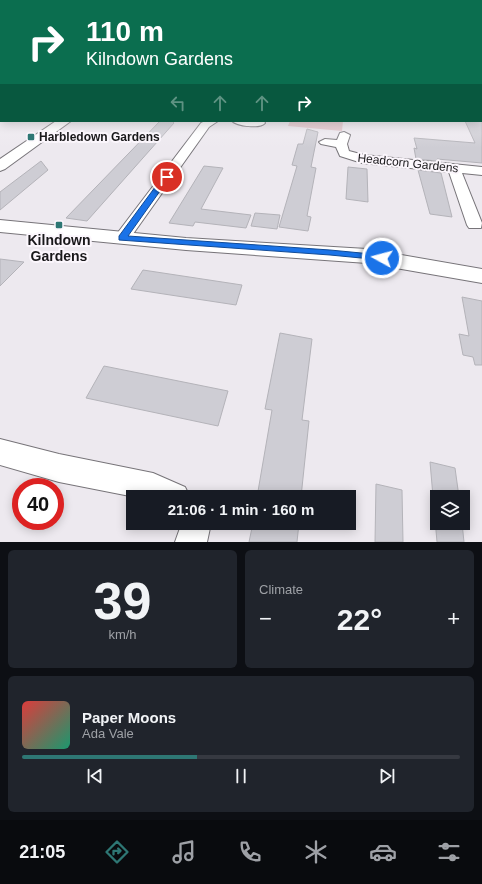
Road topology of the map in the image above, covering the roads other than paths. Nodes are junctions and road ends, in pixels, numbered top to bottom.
1 (64, 122) edge
2 (211, 122) edge
3 (252, 122) edge
4 (260, 123) dead end
5 (325, 142) dead end
6 (0, 166) edge
7 (454, 168) junction
8 (482, 171) edge
9 (476, 218) edge
10 (0, 226) edge
11 (122, 238) junction
12 (482, 276) edge
13 (0, 452) edge
14 (161, 490) edge
15 (194, 530) edge
16 (191, 542) edge

1 - 6 street
2 - 11 street
3 - 4 street
5 - 7 street, Headcorn Gardens
7 - 8 street, Headcorn Gardens
7 - 9 street
10 - 11 street
11 - 12 street
13 - 14 street
15 - 16 street

